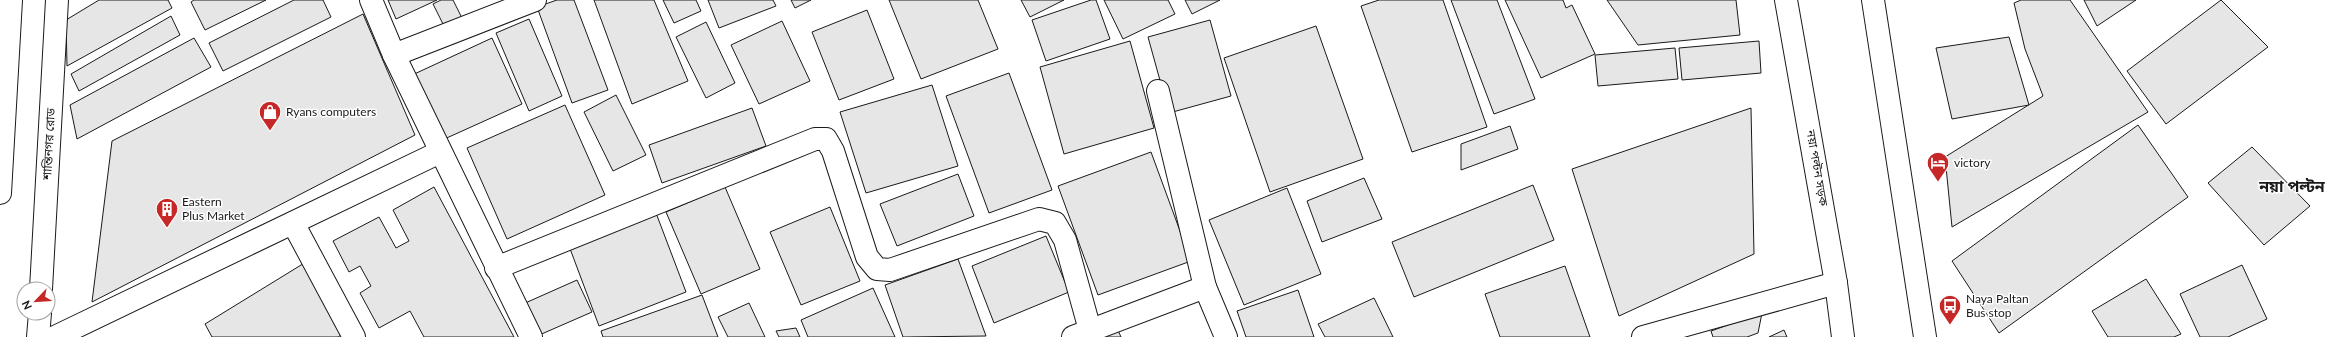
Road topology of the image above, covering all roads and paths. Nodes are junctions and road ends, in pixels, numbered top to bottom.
1 (11, 0) edge
2 (57, 0) edge
3 (371, 0) edge
4 (535, 0) edge
5 (1786, 0) edge
6 (1873, 0) edge
7 (394, 55) junction
8 (1158, 91) dead end
9 (2, 146) edge
10 (440, 152) junction
11 (0, 193) edge
12 (293, 223) junction
13 (496, 268) junction
14 (41, 281) edge
15 (1836, 283) junction
16 (1205, 287) junction
17 (39, 321) edge
18 (1082, 334) edge
19 (38, 337) edge
20 (55, 337) edge
21 (354, 337) edge
22 (531, 337) edge
23 (1226, 337) edge
24 (1644, 337) edge
25 (1843, 337) edge
26 (1925, 337) edge

1 - 9 street
2 - 14 street, শান্তিনগর রোড
3 - 7 street
4 - 7 street
5 - 15 street, নয়া পল্টন সড়ক
6 - 26 street
7 - 10 street
8 - 16 street
9 - 11 street
10 - 12 street
10 - 13 street
12 - 20 street
12 - 21 street
13 - 18 street
13 - 22 street
15 - 24 street
15 - 25 street, নয়া পল্টন সড়ক
16 - 18 street
16 - 23 street
17 - 19 street

